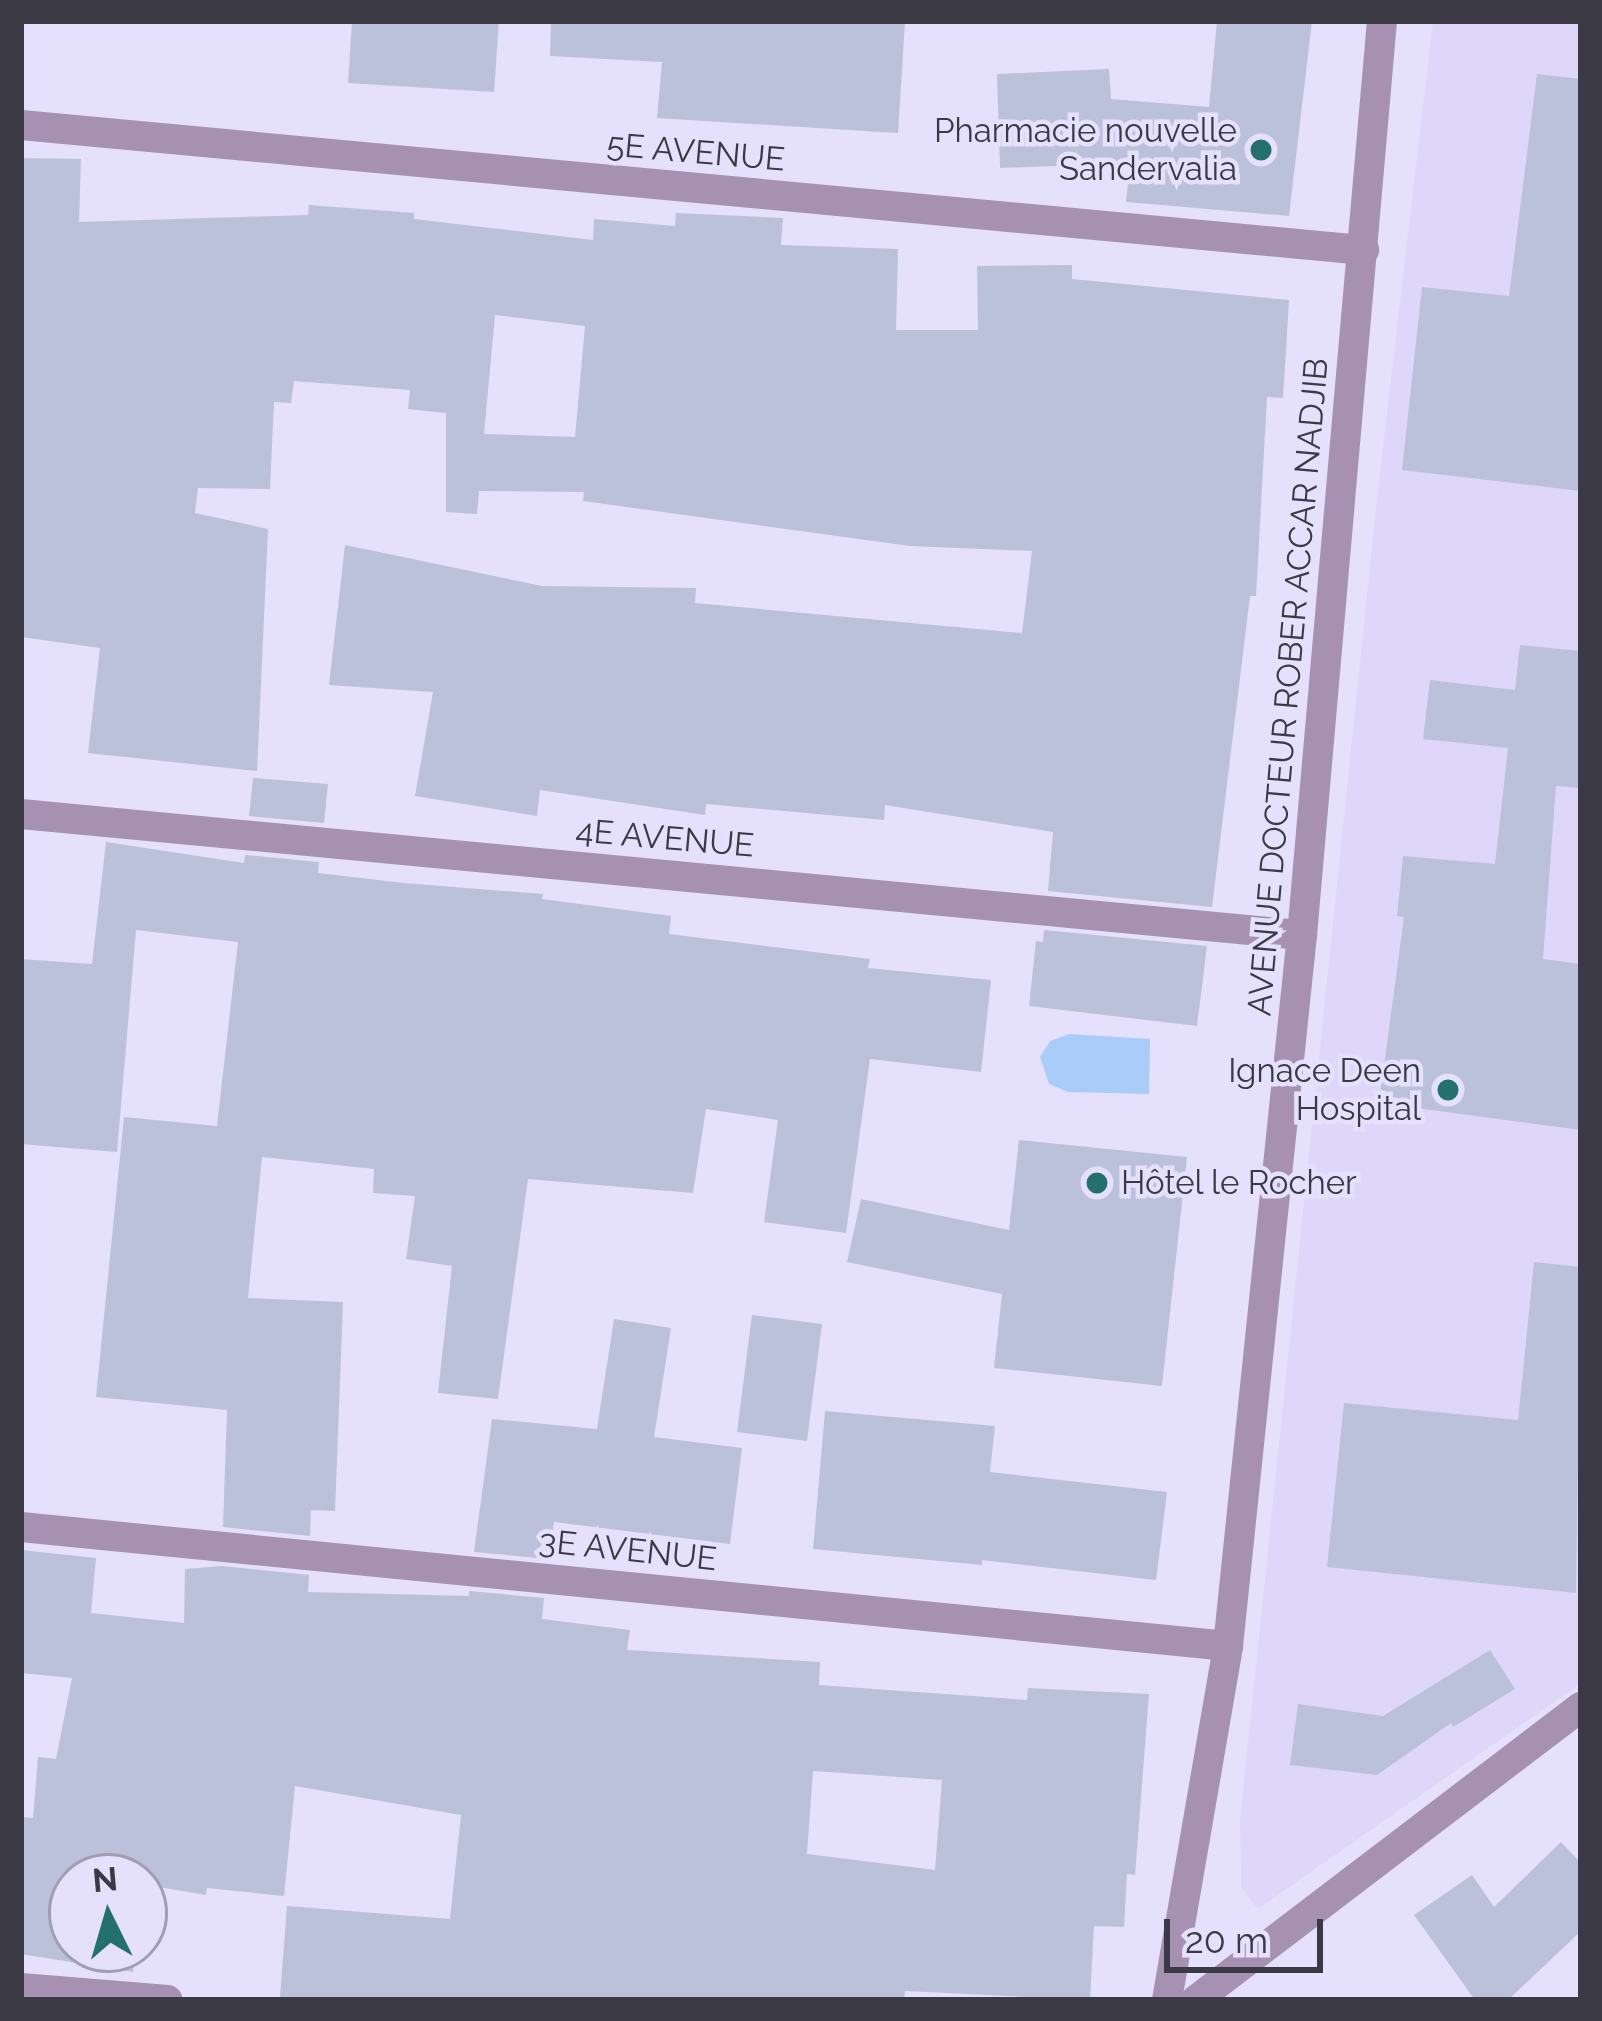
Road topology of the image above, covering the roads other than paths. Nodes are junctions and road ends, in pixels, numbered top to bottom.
1 (1382, 21) edge
2 (21, 125) edge
3 (1364, 250) junction
4 (21, 814) edge
5 (1302, 934) junction
6 (21, 1527) edge
7 (1228, 1646) junction
8 (1581, 1707) edge
9 (21, 1988) edge
10 (168, 2000) edge
11 (1167, 2000) edge
12 (1196, 2000) edge

1 - 3 street, AVENUE DOCTEUR ROBER ACCAR NADJIB
2 - 3 street, 5E AVENUE
3 - 5 street, AVENUE DOCTEUR ROBER ACCAR NADJIB
4 - 5 street, 4E AVENUE
5 - 7 street, AVENUE DOCTEUR ROBER ACCAR NADJIB
6 - 7 street, 3E AVENUE
7 - 11 street, AVENUE DOCTEUR ROBER ACCAR NADJIB
8 - 12 street
9 - 10 street

